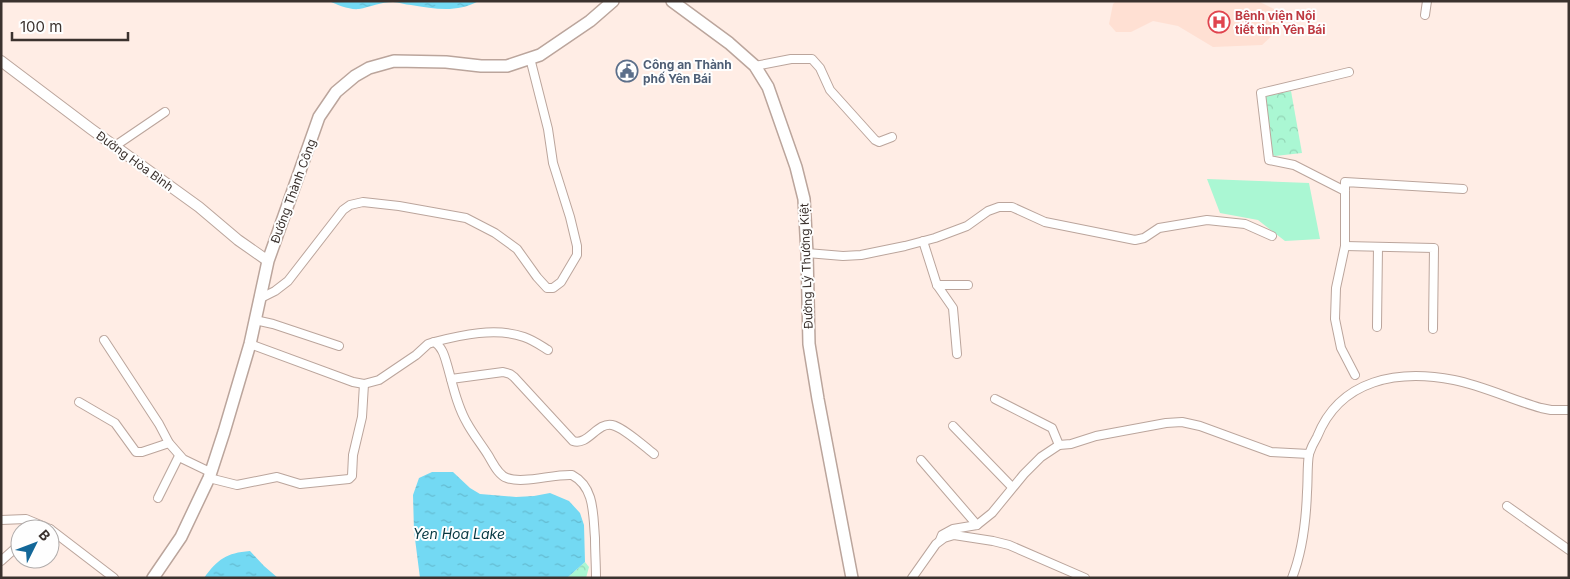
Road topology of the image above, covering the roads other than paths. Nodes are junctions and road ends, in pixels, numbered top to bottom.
1 (613, 1) edge
2 (672, 1) edge
3 (1427, 1) edge
4 (1425, 15) dead end
5 (530, 58) junction
6 (1, 61) edge
7 (756, 66) junction
8 (1349, 72) dead end
9 (165, 112) dead end
10 (892, 137) dead end
11 (115, 146) junction
12 (1463, 189) dead end
13 (1345, 191) junction
14 (1272, 236) dead end
15 (923, 241) junction
16 (1344, 246) junction
17 (1378, 247) junction
18 (807, 253) junction
19 (268, 261) junction
20 (937, 285) junction
21 (968, 285) dead end
22 (259, 299) junction
23 (255, 320) junction
24 (1377, 327) dead end
25 (1432, 329) dead end
26 (104, 340) dead end
27 (434, 342) junction
28 (250, 344) junction
29 (339, 346) dead end
30 (548, 350) dead end
31 (957, 354) dead end
32 (1355, 375) dead end
33 (451, 379) junction
34 (364, 384) junction
35 (995, 399) dead end
36 (79, 402) dead end
37 (1569, 410) edge
38 (953, 426) dead end
39 (168, 443) junction
40 (1059, 445) junction
41 (654, 454) dead end
42 (1309, 454) junction
43 (179, 456) junction
44 (921, 460) dead end
45 (210, 475) junction
46 (1012, 487) junction
47 (158, 498) dead end
48 (1507, 506) dead end
49 (977, 525) junction
50 (60, 537) edge
51 (940, 540) junction
52 (1569, 550) edge
53 (114, 578) edge
54 (153, 578) edge
55 (596, 578) edge
56 (852, 578) edge
57 (912, 578) edge
58 (1085, 578) edge
59 (1292, 578) edge

1 - 5 main road, Đường Thành Công
2 - 7 main road, Đường Lý Thường Kiệt
3 - 4 street
5 - 19 main road, Đường Thành Công
5 - 22 street
6 - 11 street, Đường Hòa Bình
7 - 10 street
7 - 18 main road, Đường Lý Thường Kiệt
8 - 13 street
9 - 11 street
11 - 19 street, Đường Hòa Bình
12 - 13 street
13 - 16 street
14 - 15 street
15 - 18 street
15 - 20 street
16 - 17 street
16 - 32 street
17 - 24 street
17 - 25 street
18 - 56 main road, Đường Lý Thường Kiệt
19 - 22 main road, Đường Thành Công
20 - 21 street
20 - 31 street
22 - 23 main road, Đường Thành Công
23 - 28 main road, Đường Thành Công
23 - 29 street
26 - 39 street
27 - 30 street
27 - 33 street
27 - 34 street
28 - 34 street
28 - 45 main road, Đường Thành Công
33 - 41 street
33 - 55 street
34 - 45 street
35 - 40 street
36 - 39 street
37 - 42 street
38 - 46 street
39 - 43 street
40 - 42 street
40 - 46 street
42 - 59 street
43 - 45 street
43 - 47 street
44 - 49 street
45 - 54 main road, Đường Thành Công
46 - 49 street
48 - 52 street
49 - 51 street
50 - 53 street
51 - 57 street
51 - 58 street

